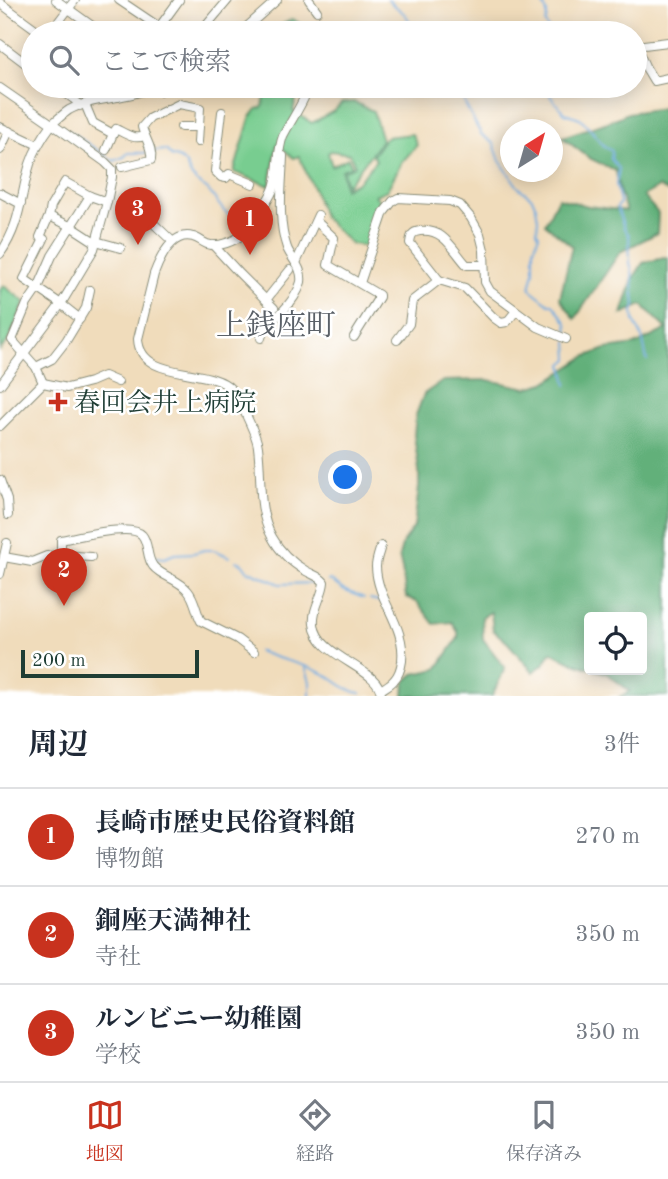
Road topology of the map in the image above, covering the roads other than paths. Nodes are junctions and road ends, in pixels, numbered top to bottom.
1 (56, 0) edge
2 (75, 0) edge
3 (119, 0) edge
4 (179, 0) edge
5 (226, 0) edge
6 (277, 0) edge
7 (309, 0) edge
8 (0, 3) edge
9 (68, 9) junction
10 (317, 11) dead end
11 (25, 21) edge
12 (59, 21) edge
13 (85, 21) edge
14 (146, 21) edge
15 (164, 21) edge
16 (209, 21) edge
17 (253, 21) edge
18 (668, 42) edge
19 (0, 44) edge
20 (647, 45) edge
21 (21, 59) edge
22 (647, 69) edge
23 (668, 78) edge
24 (0, 88) edge
25 (72, 98) edge
26 (96, 98) edge
27 (304, 98) edge
28 (82, 105) junction
29 (222, 112) dead end
30 (52, 124) junction
31 (181, 127) dead end
32 (199, 127) junction
33 (4, 129) edge
34 (113, 134) junction
35 (144, 136) junction
36 (198, 142) dead end
37 (38, 145) junction
38 (0, 150) edge
39 (106, 150) dead end
40 (279, 152) junction
41 (122, 167) dead end
42 (253, 184) dead end
43 (0, 193) edge
44 (90, 197) junction
45 (107, 201) junction
46 (21, 204) junction
47 (127, 212) dead end
48 (49, 216) junction
49 (72, 227) junction
50 (172, 241) junction
51 (97, 242) junction
52 (214, 245) junction
53 (121, 248) dead end
54 (0, 254) edge
55 (296, 263) junction
56 (484, 265) junction
57 (290, 270) dead end
58 (439, 280) junction
59 (360, 283) junction
60 (38, 288) junction
61 (90, 290) dead end
62 (266, 300) junction
63 (61, 304) junction
64 (274, 308) dead end
65 (516, 312) junction
66 (80, 319) junction
67 (354, 337) dead end
68 (261, 338) dead end
69 (566, 339) dead end
70 (397, 340) dead end
71 (25, 353) junction
72 (36, 367) junction
73 (118, 382) dead end
74 (43, 383) junction
75 (0, 385) edge
76 (0, 426) edge
77 (0, 480) edge
78 (8, 514) dead end
79 (7, 543) dead end
80 (382, 546) dead end
81 (61, 555) junction
82 (91, 556) dead end
83 (4, 557) junction
84 (0, 573) edge
85 (254, 652) dead end
86 (381, 693) edge

1 - 9 street
2 - 9 street
3 - 14 street
4 - 15 street
5 - 16 street
6 - 17 street
7 - 10 street
8 - 11 street
9 - 12 street
9 - 13 street
18 - 20 street
19 - 21 street
22 - 23 street
24 - 30 street
25 - 28 street
26 - 28 street
27 - 40 street
28 - 30 street
28 - 34 street
29 - 42 street
30 - 37 street
30 - 45 street
31 - 32 street
32 - 35 street
32 - 36 street
33 - 37 street
33 - 38 street
34 - 35 street
34 - 39 street
35 - 41 street
37 - 46 street
40 - 52 street
40 - 55 street
43 - 46 street
44 - 45 street
44 - 48 street
44 - 49 street
45 - 51 street
46 - 54 street
47 - 50 street
48 - 49 street
48 - 60 street
49 - 51 street
49 - 60 street
50 - 52 street
50 - 86 street
51 - 53 street
51 - 63 street
52 - 62 street
55 - 59 street
55 - 68 street
56 - 58 street
56 - 59 street
56 - 65 street
57 - 62 street
58 - 65 street
58 - 70 street
59 - 67 street
60 - 63 street
60 - 71 street
61 - 66 street
62 - 64 street
63 - 66 street
63 - 71 street
65 - 69 street
66 - 72 street
71 - 72 street
71 - 75 street
72 - 74 street
73 - 74 street
74 - 76 street
77 - 78 street
79 - 83 street
80 - 86 street
81 - 82 street
81 - 83 street
81 - 85 street
83 - 84 street

